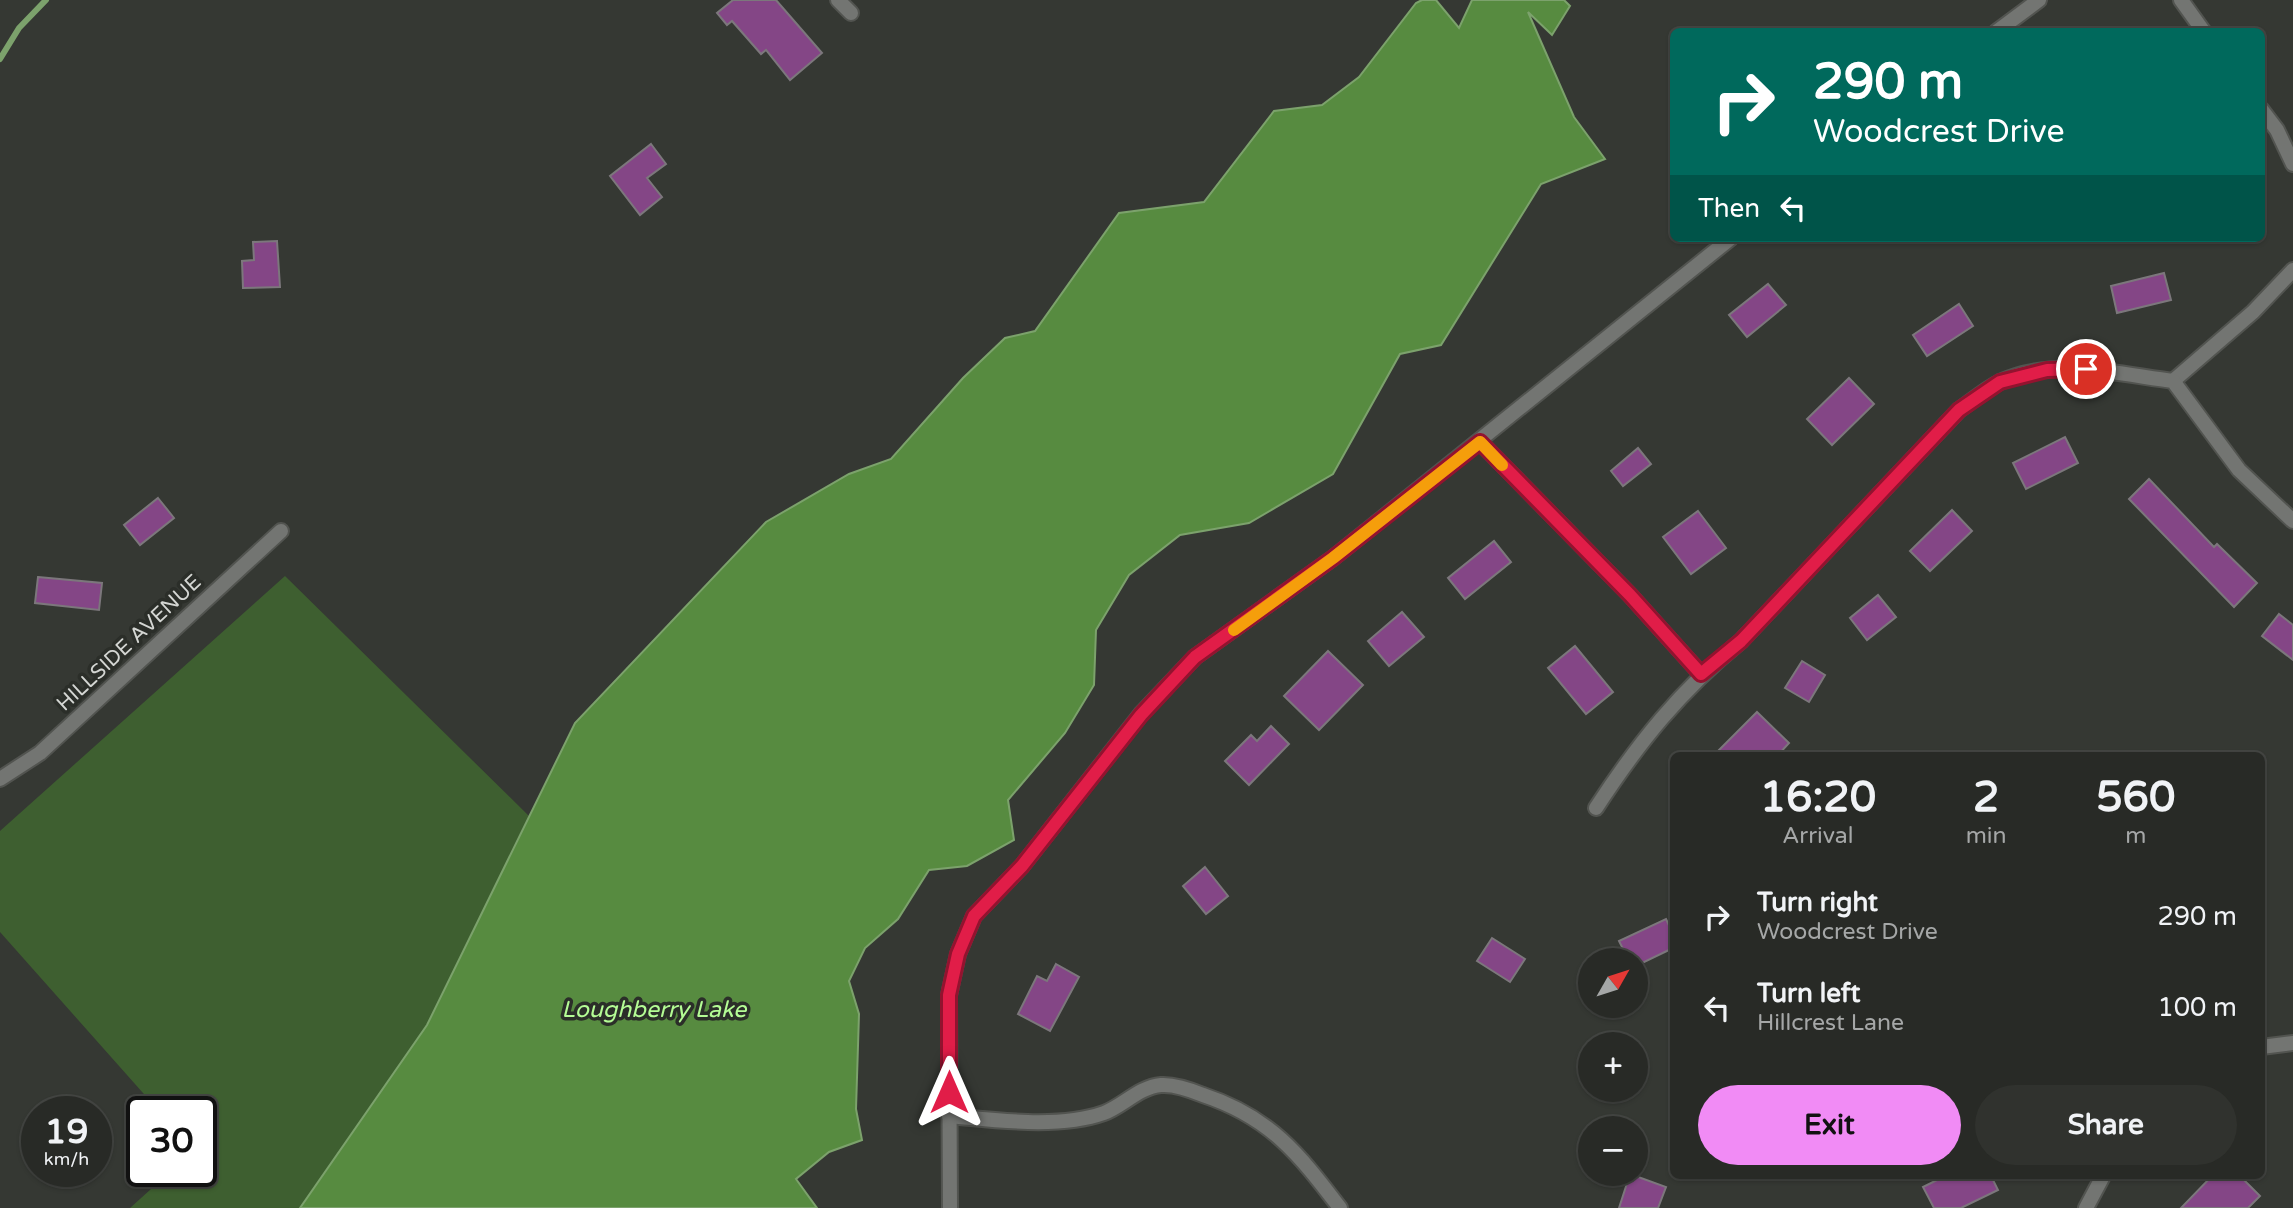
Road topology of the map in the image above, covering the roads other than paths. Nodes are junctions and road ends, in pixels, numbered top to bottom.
1 (838, 0) edge
2 (2039, 0) edge
3 (2180, 0) edge
4 (851, 13) dead end
5 (2001, 28) edge
6 (2201, 28) edge
7 (2265, 114) edge
8 (2293, 163) edge
9 (1726, 242) edge
10 (2293, 270) edge
11 (2173, 381) junction
12 (1480, 442) junction
13 (2293, 521) edge
14 (281, 531) dead end
15 (1701, 674) junction
16 (0, 779) edge
17 (1597, 808) dead end
18 (2293, 1043) edge
19 (2265, 1046) edge
20 (950, 1116) junction
21 (2101, 1179) edge
22 (950, 1208) edge
23 (1340, 1208) edge
24 (2086, 1208) edge

1 - 4 street
2 - 5 street
3 - 6 street
7 - 8 street
9 - 12 street
10 - 11 street
11 - 13 street
11 - 15 street
12 - 15 street
12 - 20 street
14 - 16 street, HILLSIDE AVENUE
15 - 17 street
18 - 19 street
20 - 22 street
20 - 23 street
21 - 24 street

